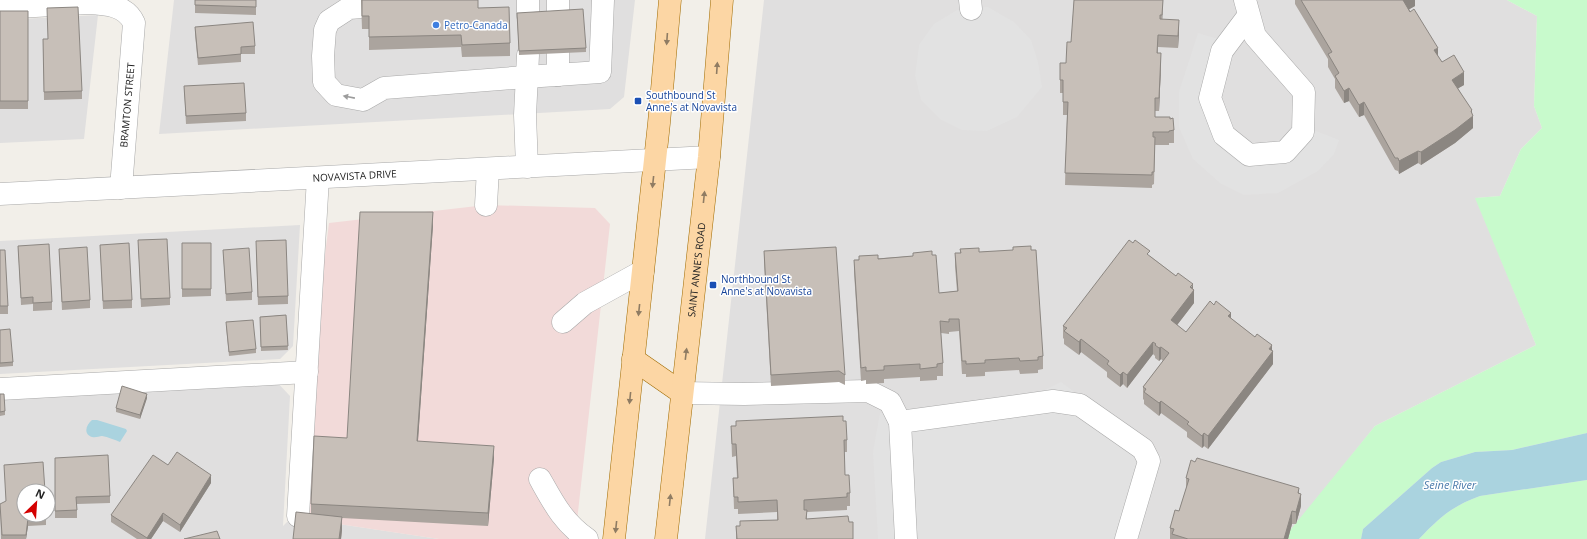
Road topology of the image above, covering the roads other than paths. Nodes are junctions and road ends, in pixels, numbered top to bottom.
1 (603, 0) edge
2 (670, 0) edge
3 (722, 0) edge
4 (362, 7) edge
5 (0, 8) edge
6 (1247, 8) edge
7 (558, 53) edge
8 (528, 55) edge
9 (558, 75) junction
10 (526, 77) junction
11 (709, 157) junction
12 (656, 160) junction
13 (527, 167) junction
14 (488, 169) junction
15 (318, 178) junction
16 (121, 188) junction
17 (0, 194) edge
18 (486, 205) dead end
19 (643, 271) junction
20 (563, 322) dead end
21 (634, 359) junction
22 (307, 372) junction
23 (0, 389) edge
24 (682, 393) junction
25 (900, 422) junction
26 (540, 479) dead end
27 (298, 516) edge
28 (587, 539) edge
29 (614, 539) edge
30 (666, 539) edge
31 (906, 539) edge
32 (1126, 539) edge

1 - 9 street
2 -> 12 main road
11 -> 3 main road, SAINT ANNE'S ROAD
10 -> 4 street
5 - 16 street, BRAMTON STREET
6 - 6 street
7 - 9 street
8 - 10 street
9 - 10 street
10 - 13 street
11 - 12 street, NOVAVISTA DRIVE
24 -> 11 main road, SAINT ANNE'S ROAD
12 - 13 street, NOVAVISTA DRIVE
12 -> 19 main road
13 - 14 street, NOVAVISTA DRIVE
14 - 15 street, NOVAVISTA DRIVE
14 - 18 street
15 - 16 street, NOVAVISTA DRIVE
15 - 22 street
16 - 17 street, NOVAVISTA DRIVE
19 - 20 street
19 -> 21 main road
21 - 24 main road
21 -> 29 main road
22 - 23 street
22 - 27 street
24 - 25 street
30 -> 24 main road, SAINT ANNE'S ROAD
25 - 31 street
25 - 32 street
26 - 28 street

